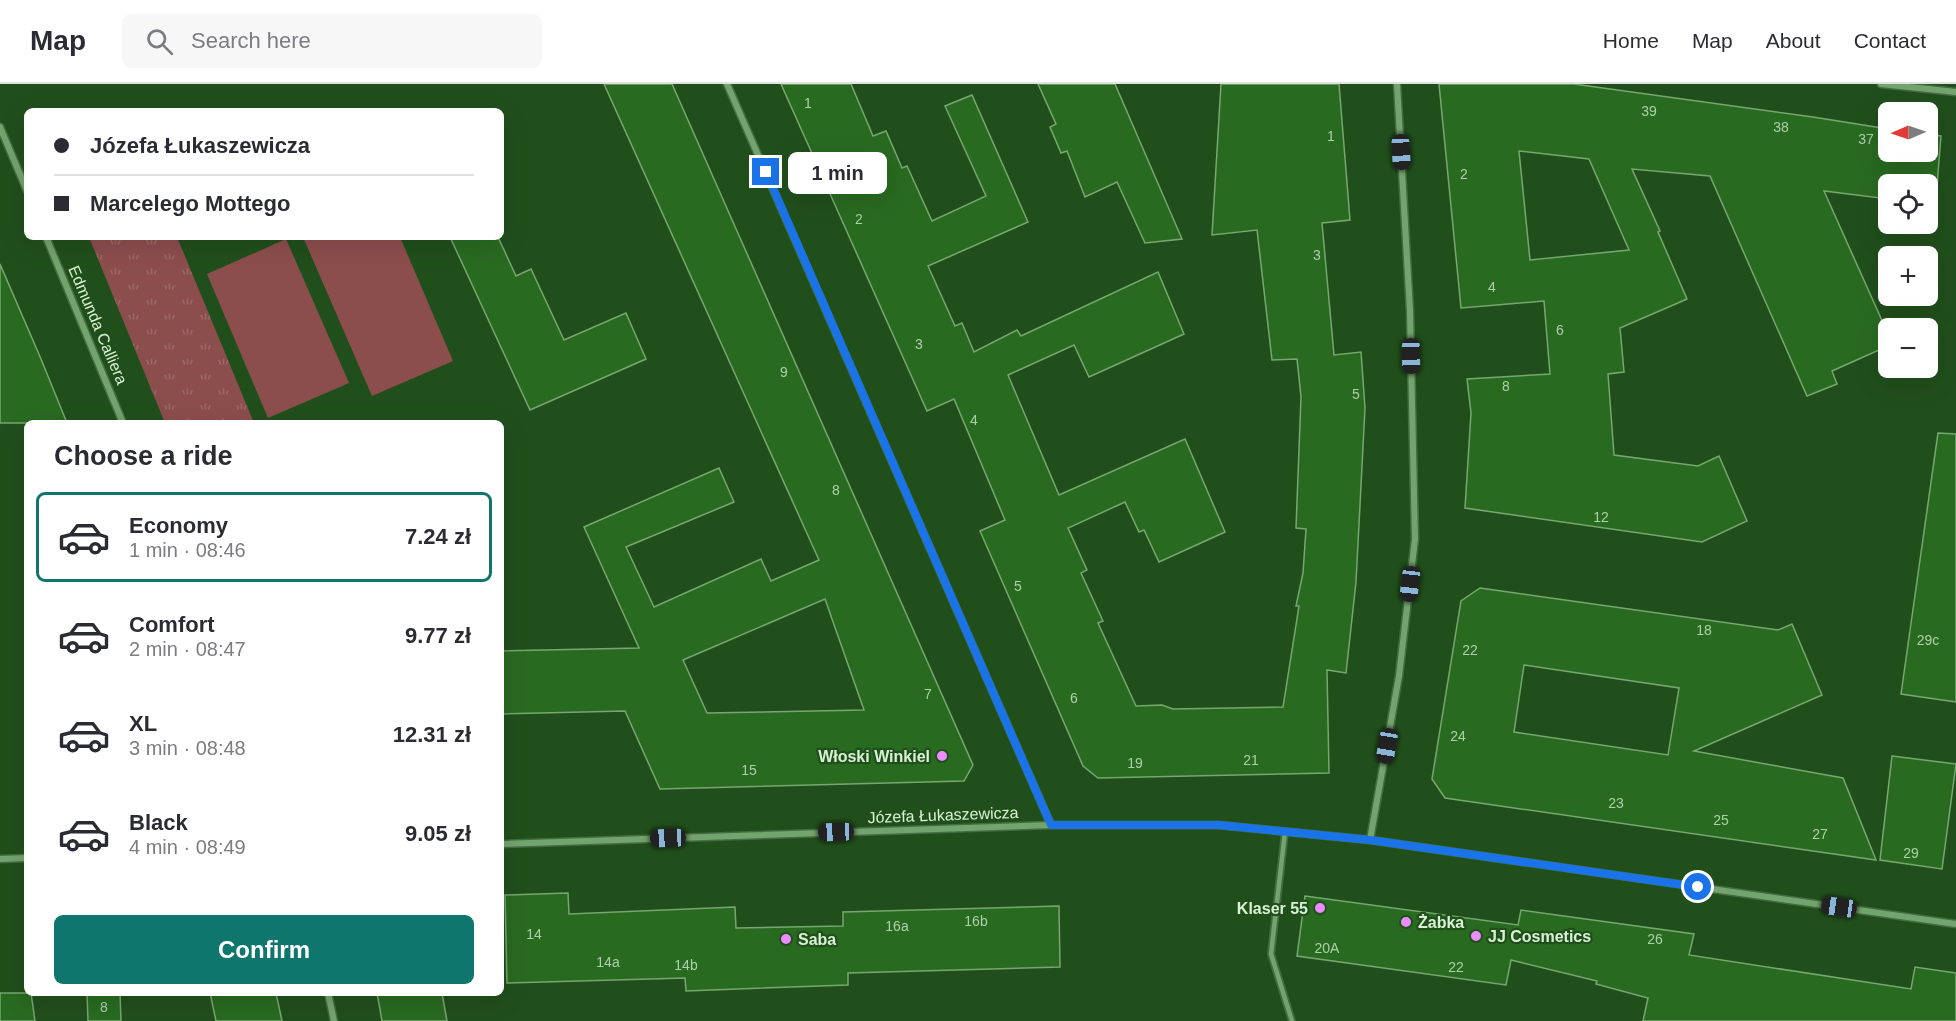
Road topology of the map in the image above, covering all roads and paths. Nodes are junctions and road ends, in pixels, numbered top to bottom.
1 (728, 84) edge
2 (1397, 84) edge
3 (1881, 84) edge
4 (1956, 92) edge
5 (0, 127) edge
6 (24, 184) edge
7 (47, 240) edge
8 (122, 420) edge
9 (1051, 825) junction
10 (1285, 832) junction
11 (1370, 840) junction
12 (504, 844) edge
13 (24, 858) edge
14 (0, 859) edge
15 (1956, 924) edge
16 (329, 996) edge
17 (334, 1021) edge
18 (1292, 1021) edge

1 - 9 street
2 - 11 street
3 - 4 street
5 - 6 street
7 - 8 street, Edmunda Calliera
9 - 10 street, Józefa Łukaszewicza
9 - 12 street, Józefa Łukaszewicza
10 - 11 street, Józefa Łukaszewicza
10 - 18 lane
11 - 15 street, Józefa Łukaszewicza
13 - 14 street
16 - 17 street

